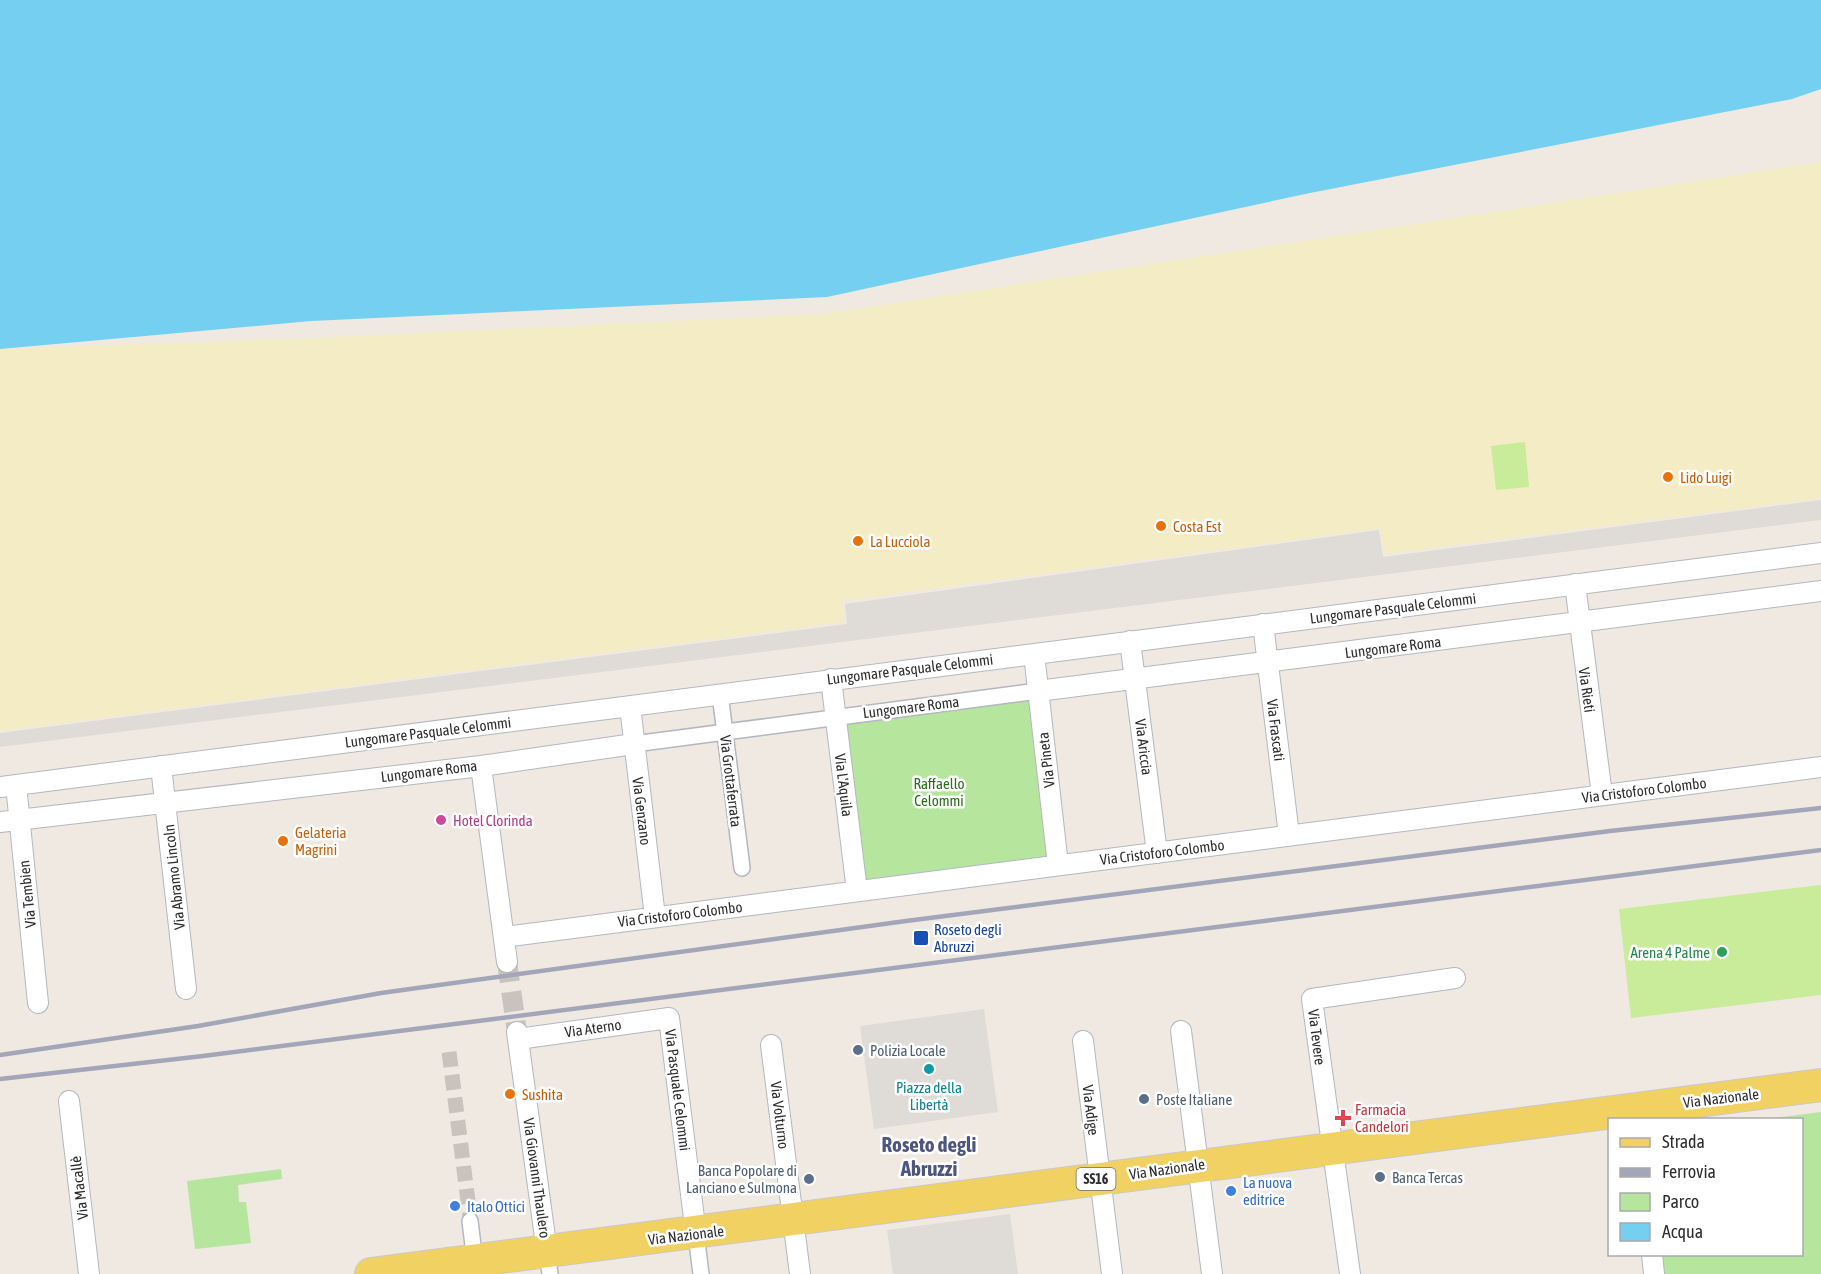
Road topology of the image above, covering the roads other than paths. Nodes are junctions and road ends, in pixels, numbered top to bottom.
1 (1821, 553) edge
2 (1575, 584) junction
3 (1821, 591) edge
4 (1263, 624) junction
5 (1579, 624) junction
6 (1130, 641) junction
7 (1034, 654) junction
8 (1267, 662) junction
9 (1135, 679) junction
10 (831, 680) junction
11 (1038, 691) junction
12 (720, 694) junction
13 (630, 705) junction
14 (835, 716) junction
15 (724, 732) junction
16 (634, 744) junction
17 (481, 765) junction
18 (161, 766) junction
19 (1821, 767) edge
20 (8, 786) edge
21 (1602, 795) junction
22 (165, 802) junction
23 (10, 820) edge
24 (1289, 835) junction
25 (1157, 853) junction
26 (1058, 865) junction
27 (742, 867) dead end
28 (857, 891) junction
29 (655, 917) junction
30 (504, 937) junction
31 (507, 962) tunnel mouth
32 (1455, 978) dead end
33 (186, 988) dead end
34 (38, 1003) dead end
35 (669, 1018) joint
36 (1181, 1031) dead end
37 (518, 1035) joint
38 (1083, 1041) dead end
39 (771, 1046) dead end
40 (1821, 1085) edge
41 (69, 1101) dead end
42 (1636, 1114) edge
43 (1331, 1149) junction
44 (1198, 1165) junction
45 (1100, 1178) junction
46 (794, 1220) junction
47 (470, 1221) tunnel mouth
48 (696, 1234) junction
49 (1652, 1256) edge
50 (475, 1262) junction
51 (549, 1263) edge
52 (89, 1274) edge
53 (378, 1274) edge
54 (701, 1274) edge
55 (800, 1274) edge
56 (1112, 1274) edge
57 (1212, 1274) edge
58 (1350, 1274) edge
59 (1654, 1274) edge

1 - 2 street, Lungomare Pasquale Celommi
2 - 4 street, Lungomare Pasquale Celommi
2 - 5 street, Via Rieti
3 - 5 street, Lungomare Roma
4 - 6 street, Lungomare Pasquale Celommi
4 - 8 street, Via Frascati
5 - 8 street, Lungomare Roma
5 - 21 street, Via Rieti
6 - 7 street, Lungomare Pasquale Celommi
6 - 9 street, Via Ariccia
7 - 10 street, Lungomare Pasquale Celommi
7 - 11 street, Via Pineta
8 - 9 street, Lungomare Roma
8 - 24 street, Via Frascati
9 - 11 street, Lungomare Roma
9 - 25 street, Via Ariccia
10 - 12 street, Lungomare Pasquale Celommi
10 - 14 street, Via L'Aquila
11 - 14 street, Lungomare Roma
11 - 26 street, Via Pineta
12 - 13 street, Lungomare Pasquale Celommi
12 - 15 street, Via Grottaferrata
13 - 16 street, Via Genzano
13 - 18 street, Lungomare Pasquale Celommi
14 - 15 street, Lungomare Roma
14 - 28 street, Via L'Aquila
15 - 16 street, Lungomare Roma
15 - 27 street, Via Grottaferrata
16 - 17 street, Lungomare Roma
16 - 29 street, Via Genzano
17 - 22 street, Lungomare Roma
17 - 30 street
18 - 20 street, Lungomare Pasquale Celommi
18 - 22 street, Via Abramo Lincoln
19 - 21 street, Via Cristoforo Colombo
20 - 23 street, Via Tembien
21 - 24 street, Via Cristoforo Colombo
22 - 23 street, Lungomare Roma
22 - 33 street, Via Abramo Lincoln
23 - 34 street, Via Tembien
24 - 25 street, Via Cristoforo Colombo
25 - 26 street, Via Cristoforo Colombo
26 - 28 street, Via Cristoforo Colombo
28 - 29 street, Via Cristoforo Colombo
29 - 30 street, Via Cristoforo Colombo
30 - 31 street
32 - 43 street, Via Tevere
35 - 37 street, Via Aterno
35 - 48 street, Via Pasquale Celommi
36 - 44 street
37 - 51 street, Via Giovanni Thaulero
38 - 45 street, Via Adige
39 - 46 street, Via Volturno
40 - 42 main road, Via Nazionale / SS16
41 - 52 street, Via Macallè
42 - 43 main road, Via Nazionale / SS16
43 - 44 main road, Via Nazionale / SS16
43 - 58 street
44 - 45 main road, Via Nazionale / SS16
44 - 57 street
45 - 46 main road, Via Nazionale / SS16
45 - 56 street, Via Adige
46 - 48 main road, Via Nazionale / SS16
46 - 55 street, Via Volturno
47 - 50 street
48 - 51 main road, Via Nazionale / SS16
48 - 54 street
49 - 59 street
50 - 51 main road, Via Nazionale / SS16
50 - 53 main road, Via Nazionale / SS16

